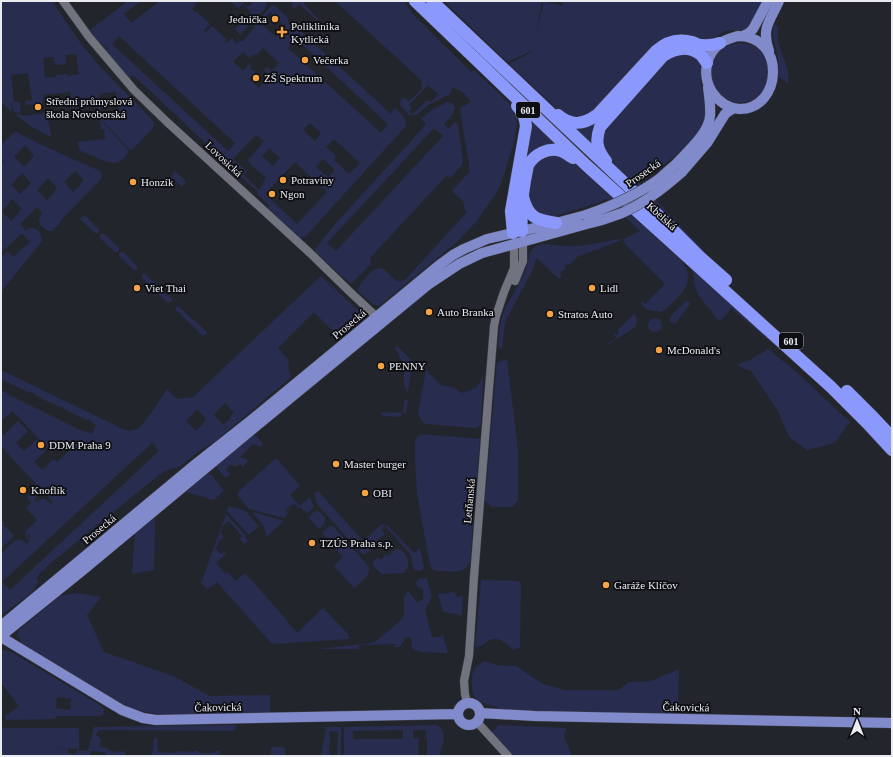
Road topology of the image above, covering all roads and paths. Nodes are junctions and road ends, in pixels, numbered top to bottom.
1 (63, 1) edge
2 (415, 1) edge
3 (432, 1) edge
4 (768, 1) edge
5 (779, 1) edge
6 (743, 36) junction
7 (720, 43) junction
8 (471, 54) junction
9 (770, 55) junction
10 (707, 63) junction
11 (707, 84) junction
12 (520, 85) junction
13 (734, 108) junction
14 (586, 165) junction
15 (616, 175) junction
16 (522, 192) junction
17 (556, 223) junction
18 (518, 237) junction
19 (380, 319) junction
20 (892, 438) edge
21 (892, 450) edge
22 (1, 626) edge
23 (1, 637) edge
24 (467, 703) junction
25 (457, 714) junction
26 (478, 718) junction
27 (892, 723) edge
28 (508, 756) edge

1 - 19 street, Lovosická
2 - 8 highway, Kbelská / 601
3 - 12 highway, Kbelská / 601
4 - 6 main road
5 - 9 main road
6 - 7 main road
6 - 9 main road
7 - 10 main road
7 - 12 highway
8 - 14 highway, Kbelská / 601
8 - 18 highway
9 - 13 main road
10 - 11 main road
10 - 15 highway
11 - 13 main road
11 - 17 main road, Prosecká, bridge
12 - 15 highway, Kbelská / 601
13 - 18 main road, Prosecká, bridge
14 - 16 highway
14 - 21 highway, Kbelská / 601
15 - 20 highway, Kbelská / 601
16 - 17 highway
16 - 18 highway
17 - 18 main road, Prosecká
18 - 19 main road, Prosecká
18 - 24 street, Letňanská
19 - 22 main road, Prosecká
19 - 23 main road, Prosecká
23 - 25 main road, Čakovická
24 - 25 main road
24 - 26 main road
25 - 26 main road
26 - 27 main road, Čakovická
26 - 28 street

